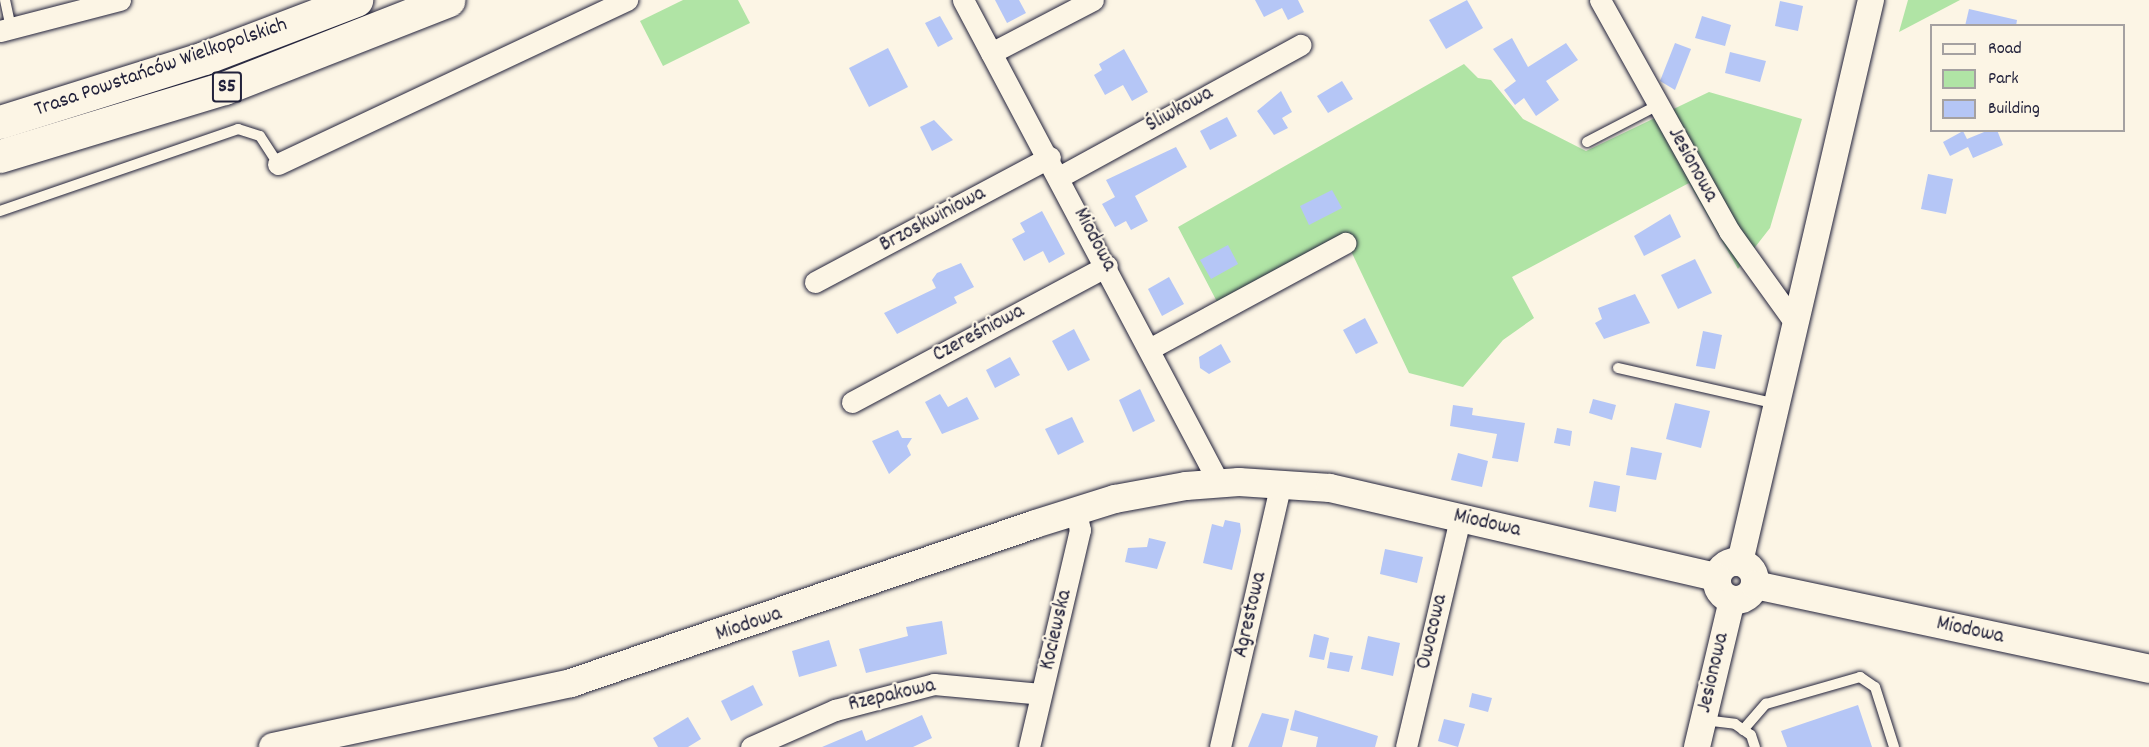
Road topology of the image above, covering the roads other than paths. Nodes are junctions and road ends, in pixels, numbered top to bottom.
1 (5, 0) edge
2 (120, 0) edge
3 (356, 0) edge
4 (448, 0) edge
5 (627, 0) edge
6 (963, 0) edge
7 (1093, 0) edge
8 (1600, 0) edge
9 (1871, 0) edge
10 (6, 30) edge
11 (1300, 45) dead end
12 (992, 53) junction
13 (1658, 105) junction
14 (0, 122) edge
15 (1587, 142) dead end
16 (0, 156) edge
17 (1050, 157) junction
18 (278, 164) joint
19 (1060, 176) junction
20 (0, 211) edge
21 (1345, 243) dead end
22 (1107, 266) junction
23 (815, 282) dead end
24 (1795, 323) junction
25 (1151, 348) junction
26 (1618, 369) dead end
27 (852, 402) dead end
28 (1776, 404) junction
29 (1220, 483) junction
30 (1281, 483) junction
31 (1076, 512) junction
32 (1460, 518) junction
33 (1729, 569) junction
34 (1744, 593) junction
35 (2149, 669) edge
36 (1041, 694) junction
37 (1704, 720) junction
38 (1743, 730) junction
39 (273, 747) edge
40 (751, 747) edge
41 (1029, 747) edge
42 (1220, 747) edge
43 (1406, 747) edge
44 (1697, 747) edge
45 (1755, 747) edge
46 (1894, 747) edge

1 - 10 lane
2 - 10 street
3 - 14 highway, Trasa Powstańców Wielkopolskich / S5
4 - 16 highway, Trasa Powstańców Wielkopolskich / S5
5 - 18 street
6 - 12 street, Miodowa
7 - 12 street
8 - 13 street, Jesionowa
9 - 24 street
11 - 19 street, Śliwkowa
12 - 17 street, Miodowa
13 - 15 lane
13 - 24 street, Jesionowa
17 - 19 street, Miodowa
17 - 23 street, Brzoskwiniowa
18 - 20 lane
19 - 22 street, Miodowa
21 - 25 street
22 - 25 street, Miodowa
22 - 27 street, Czereśniowa
24 - 28 street
25 - 29 street, Miodowa
26 - 28 lane
28 - 33 street
29 - 30 main road, Miodowa
29 - 31 main road, Miodowa
30 - 32 main road, Miodowa
30 - 42 street, Agrestowa
31 - 36 street, Kociewska
31 - 39 main road, Miodowa
32 - 33 main road, Miodowa
32 - 43 street, Owocowa
33 - 34 main road
34 - 35 main road, Miodowa
34 - 37 street, Jesionowa
36 - 40 street, Rzepakowa
36 - 41 street, Kociewska
37 - 38 lane
37 - 44 street, Jesionowa
38 - 45 lane
38 - 46 lane

